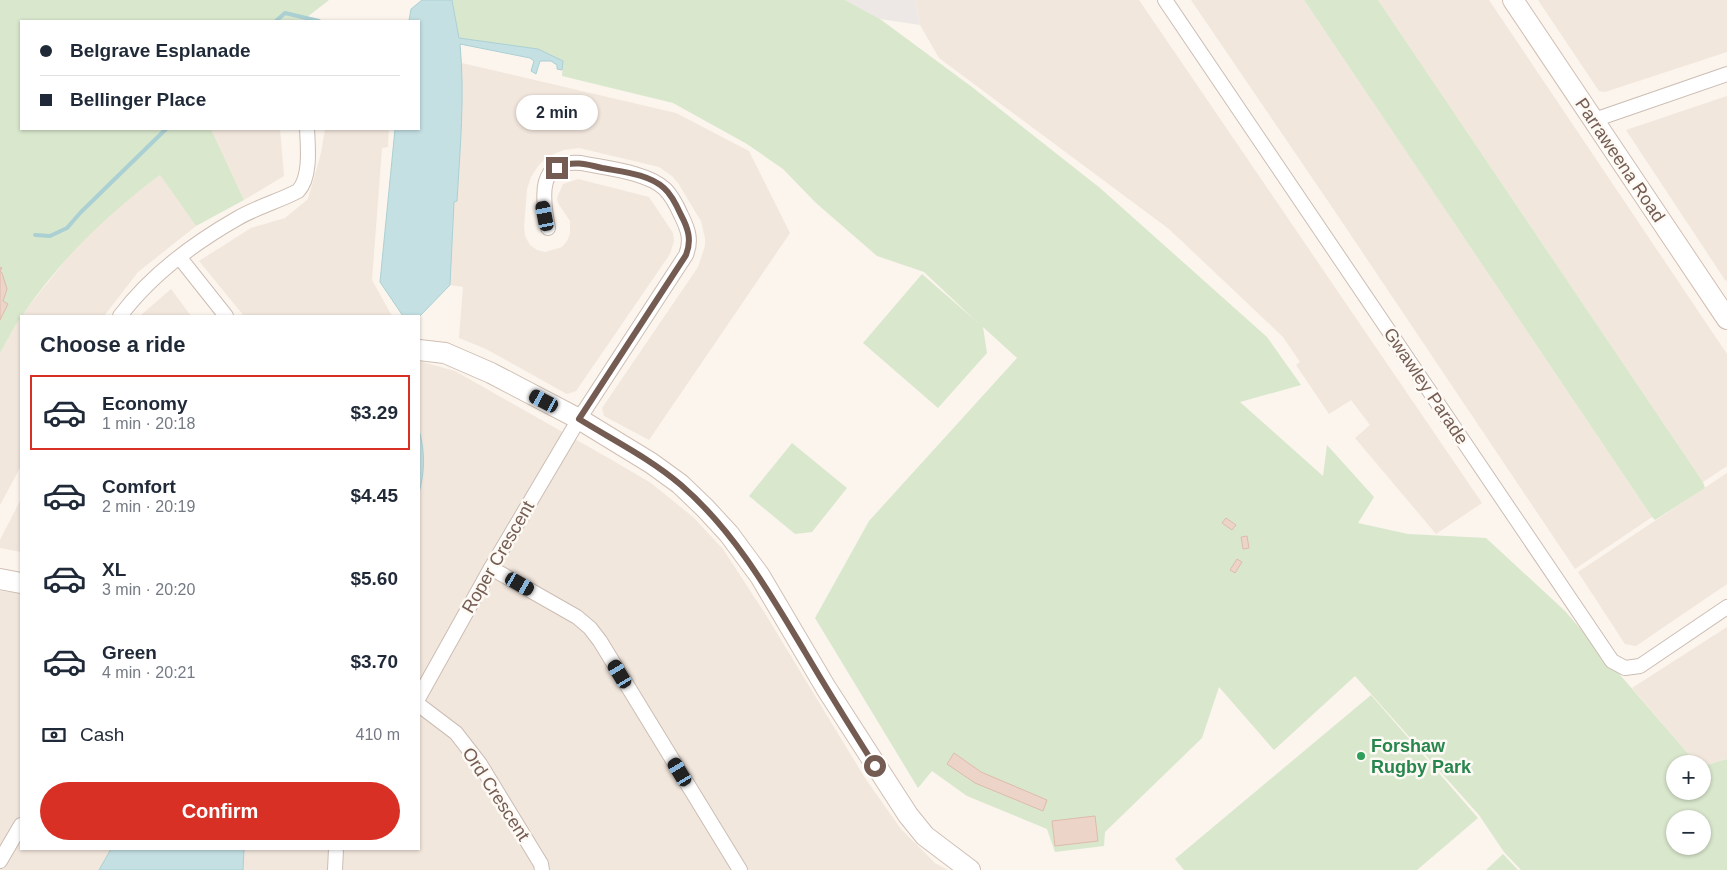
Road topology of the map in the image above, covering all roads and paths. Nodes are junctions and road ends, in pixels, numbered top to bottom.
1 (1165, 0) edge
2 (1514, 0) edge
3 (1727, 74) edge
4 (1594, 120) junction
5 (307, 130) edge
6 (548, 228) dead end
7 (180, 258) junction
8 (1725, 313) edge
9 (121, 315) edge
10 (225, 315) edge
11 (420, 350) edge
12 (579, 419) junction
13 (491, 568) junction
14 (0, 579) edge
15 (20, 583) edge
16 (1727, 607) edge
17 (420, 694) edge
18 (420, 706) edge
19 (20, 827) edge
20 (336, 850) edge
21 (0, 861) edge
22 (334, 870) edge
23 (542, 870) edge
24 (740, 870) edge
25 (969, 870) edge

1 - 16 street, Gwawley Parade
2 - 4 street, Parraweena Road
3 - 4 street
4 - 8 street, Parraweena Road
5 - 7 street
6 - 12 street, Roper Crescent
7 - 9 street
7 - 10 street
11 - 12 street
12 - 13 street, Roper Crescent
12 - 25 street
13 - 17 street, Roper Crescent
13 - 24 street
14 - 15 street
18 - 23 street, Ord Crescent
19 - 21 street
20 - 22 street

